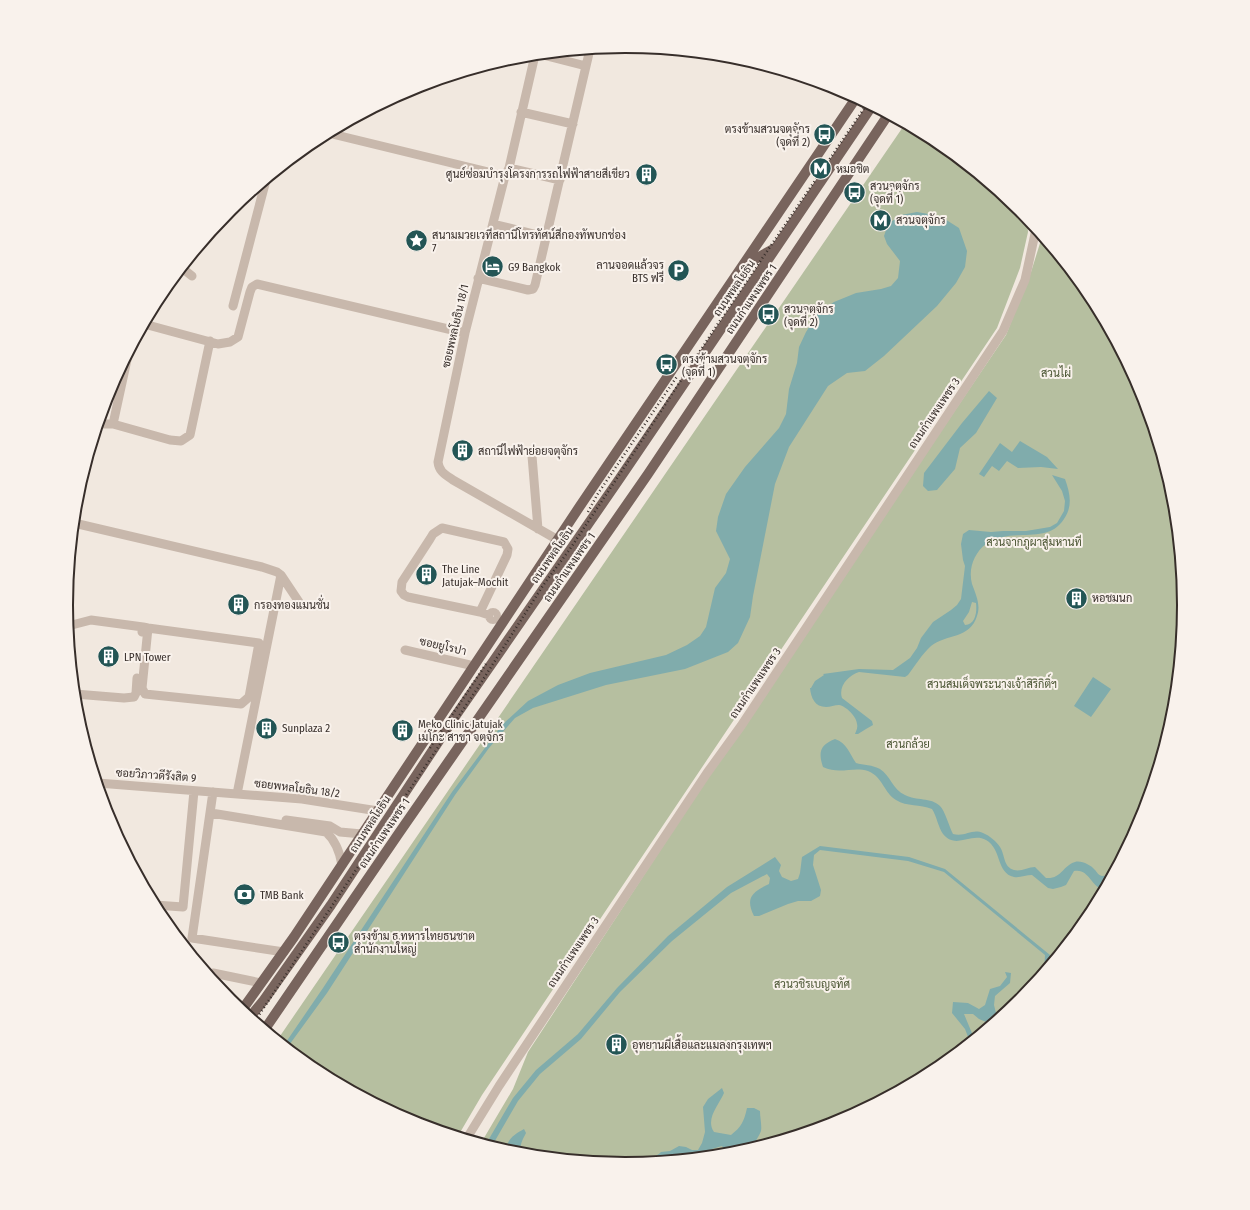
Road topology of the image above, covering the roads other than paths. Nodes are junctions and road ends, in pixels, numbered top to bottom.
1 (589, 54) edge
2 (554, 58) edge
3 (533, 61) edge
4 (586, 66) junction
5 (853, 103) edge
6 (869, 110) edge
7 (521, 112) junction
8 (885, 119) edge
9 (573, 124) junction
10 (336, 135) edge
11 (507, 172) junction
12 (560, 180) junction
13 (264, 188) edge
14 (493, 224) junction
15 (1035, 235) edge
16 (546, 237) junction
17 (776, 247) junction
18 (742, 266) junction
19 (186, 271) edge
20 (192, 276) dead end
21 (478, 278) junction
22 (233, 306) dead end
23 (149, 325) edge
24 (465, 333) junction
25 (210, 342) junction
26 (123, 376) edge
27 (104, 424) edge
28 (113, 424) junction
29 (532, 456) dead end
30 (79, 524) edge
31 (538, 529) junction
32 (558, 540) junction
33 (281, 575) junction
34 (299, 602) dead end
35 (480, 612) junction
36 (496, 619) junction
37 (74, 625) edge
38 (145, 627) junction
39 (406, 650) dead end
40 (474, 666) junction
41 (81, 694) edge
42 (437, 722) junction
43 (430, 755) junction
44 (103, 783) edge
45 (194, 790) junction
46 (213, 792) junction
47 (237, 794) junction
48 (211, 811) junction
49 (378, 811) junction
50 (340, 832) junction
51 (362, 834) junction
52 (333, 840) junction
53 (342, 865) junction
54 (162, 906) edge
55 (284, 952) junction
56 (214, 973) edge
57 (261, 983) junction
58 (245, 1005) edge
59 (253, 1013) edge
60 (268, 1026) edge
61 (469, 1134) edge

1 - 4 street
2 - 4 street
3 - 7 street, ซอยพหลโยธิน 18/1
4 - 9 street
5 - 18 main road, ถนนพหลโยธิน
6 - 17 main road, ถนนพหลโยธิน
7 - 9 street
7 - 11 street, ซอยพหลโยธิน 18/1
8 - 60 main road, ถนนกำแพงเพชร 1
9 - 12 street
10 - 11 street
11 - 12 street
11 - 14 street, ซอยพหลโยธิน 18/1
12 - 16 street
13 - 22 street
14 - 16 street
14 - 21 street, ซอยพหลโยธิน 18/1
15 - 61 street, ถนนกำแพงเพชร 3
16 - 21 street
17 - 18 main road
17 - 43 main road, ถนนพหลโยธิน
18 - 32 main road, ถนนพหลโยธิน
19 - 20 street
21 - 24 street, ซอยพหลโยธิน 18/1
23 - 25 street
24 - 25 street
24 - 31 street, ซอยพหลโยธิน 18/1
25 - 28 street
26 - 28 street
27 - 28 street
29 - 31 street
30 - 33 street
31 - 32 street, ซอยพหลโยธิน 18/1
32 - 36 main road, ถนนพหลโยธิน
33 - 34 street
33 - 47 street
35 - 35 street
35 - 36 street
36 - 40 main road, ถนนพหลโยธิน
37 - 38 street
38 - 38 street
38 - 41 street
39 - 40 street, ซอยยูโรปา
40 - 42 main road, ถนนพหลโยธิน
42 - 43 main road
42 - 49 main road, ถนนพหลโยธิน
43 - 59 main road, ถนนพหลโยธิน
44 - 45 street, ซอยวิภาวดีรังสิต 9
45 - 46 street, ซอยวิภาวดีรังสิต 9
45 - 54 street
46 - 47 street, ซอยพหลโยธิน 18/2
46 - 48 street
47 - 49 street, ซอยพหลโยธิน 18/2
48 - 50 street
48 - 52 street
48 - 55 street
49 - 51 main road, ถนนพหลโยธิน
50 - 51 street
50 - 52 street
51 - 53 main road, ถนนพหลโยธิน
52 - 53 street
53 - 55 main road, ถนนพหลโยธิน
55 - 57 main road, ถนนพหลโยธิน
56 - 57 street
57 - 58 main road, ถนนพหลโยธิน

